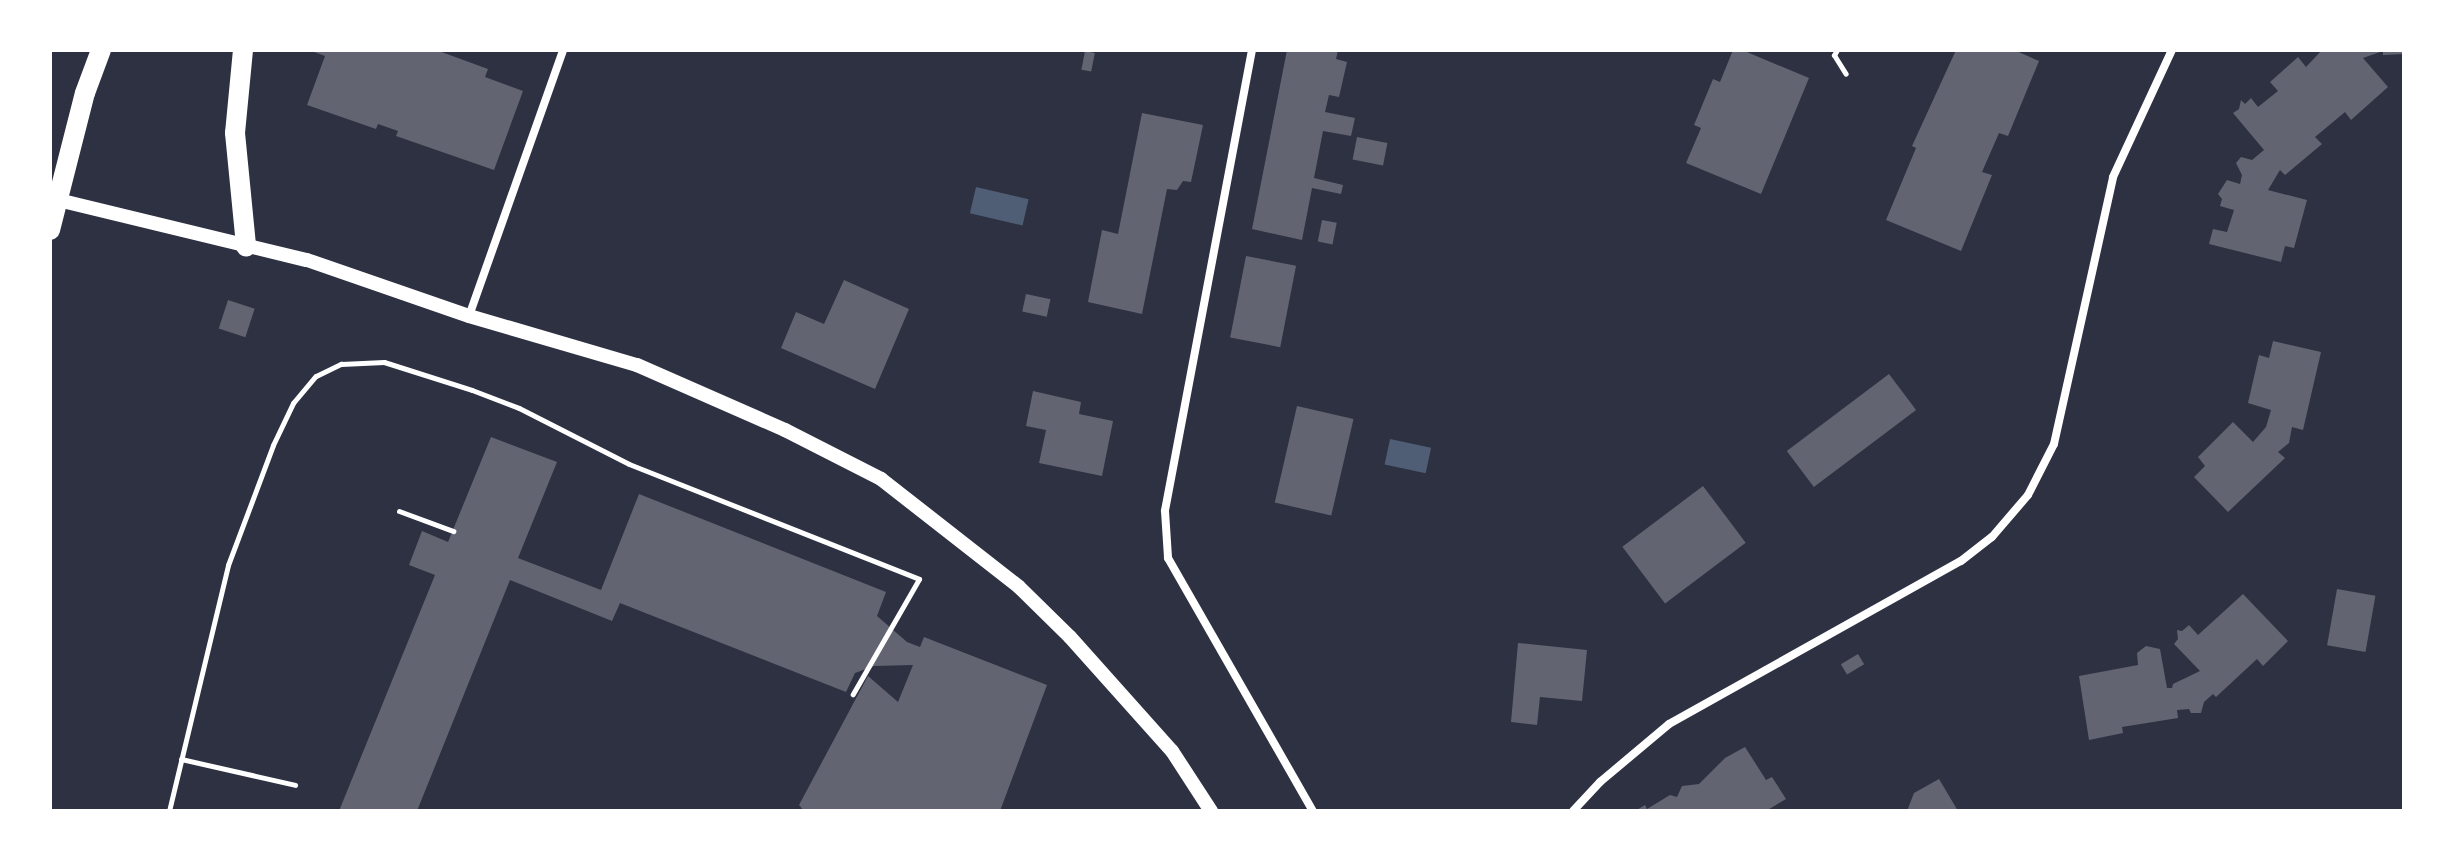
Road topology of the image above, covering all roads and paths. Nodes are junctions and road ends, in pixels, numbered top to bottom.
1 (101, 50) edge
2 (243, 50) edge
3 (563, 50) edge
4 (1252, 50) edge
5 (1837, 50) edge
6 (2172, 50) edge
7 (1846, 74) dead end
8 (50, 198) edge
9 (50, 230) edge
10 (246, 246) junction
11 (469, 316) junction
12 (399, 511) dead end
13 (453, 531) dead end
14 (853, 694) dead end
15 (181, 759) junction
16 (295, 785) dead end
17 (169, 811) edge
18 (1211, 811) edge
19 (1313, 811) edge
20 (1573, 811) edge

1 - 9 main road
2 - 10 main road
3 - 11 street
4 - 19 street
5 - 7 path
6 - 20 street
8 - 10 street
10 - 11 street
11 - 18 street
12 - 13 path
14 - 15 path
15 - 16 path
15 - 17 path

